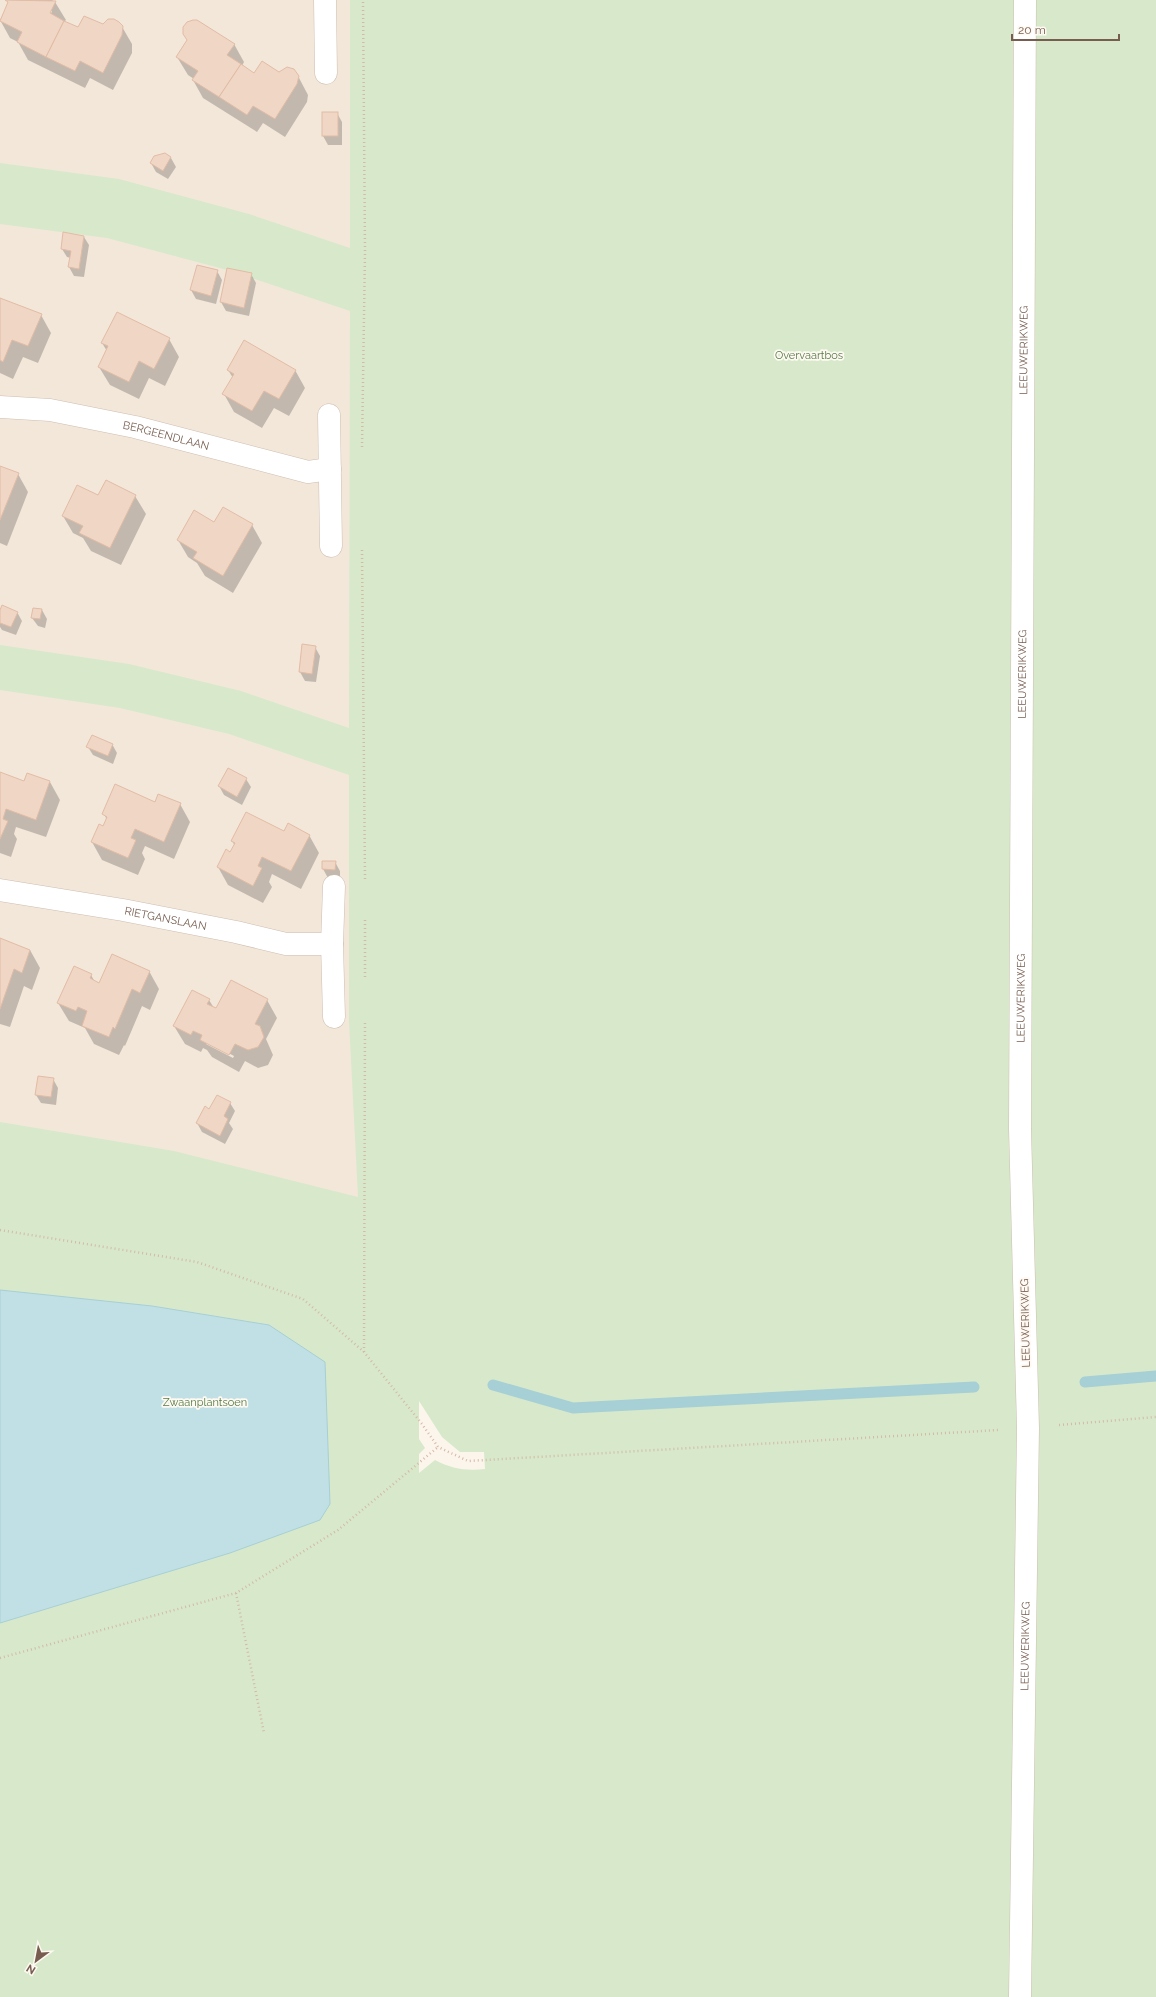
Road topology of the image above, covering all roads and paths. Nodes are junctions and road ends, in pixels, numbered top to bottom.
1 (363, 0) edge
2 (1025, 0) edge
3 (322, 1) edge
4 (326, 73) dead end
5 (0, 407) edge
6 (329, 415) dead end
7 (362, 449) dead end
8 (330, 469) junction
9 (362, 544) dead end
10 (331, 546) dead end
11 (334, 886) dead end
12 (365, 886) dead end
13 (0, 890) edge
14 (365, 917) dead end
15 (332, 944) junction
16 (365, 981) dead end
17 (334, 1018) dead end
18 (365, 1020) dead end
19 (0, 1230) edge
20 (364, 1352) junction
21 (1156, 1418) edge
22 (1028, 1428) junction
23 (438, 1447) junction
24 (236, 1593) junction
25 (0, 1658) edge
26 (264, 1733) dead end
27 (1020, 1997) edge

1 - 7 path
2 - 22 street, LEEUWERIKWEG
3 - 4 street
5 - 8 street, BERGEENDLAAN
6 - 8 street
8 - 10 street
9 - 12 path
11 - 15 street
13 - 15 street, RIETGANSLAAN
14 - 16 path
15 - 17 street
18 - 20 path
19 - 20 path
20 - 23 path
21 - 22 path
22 - 23 path
22 - 27 street, LEEUWERIKWEG
23 - 24 path
24 - 25 path
24 - 26 path

